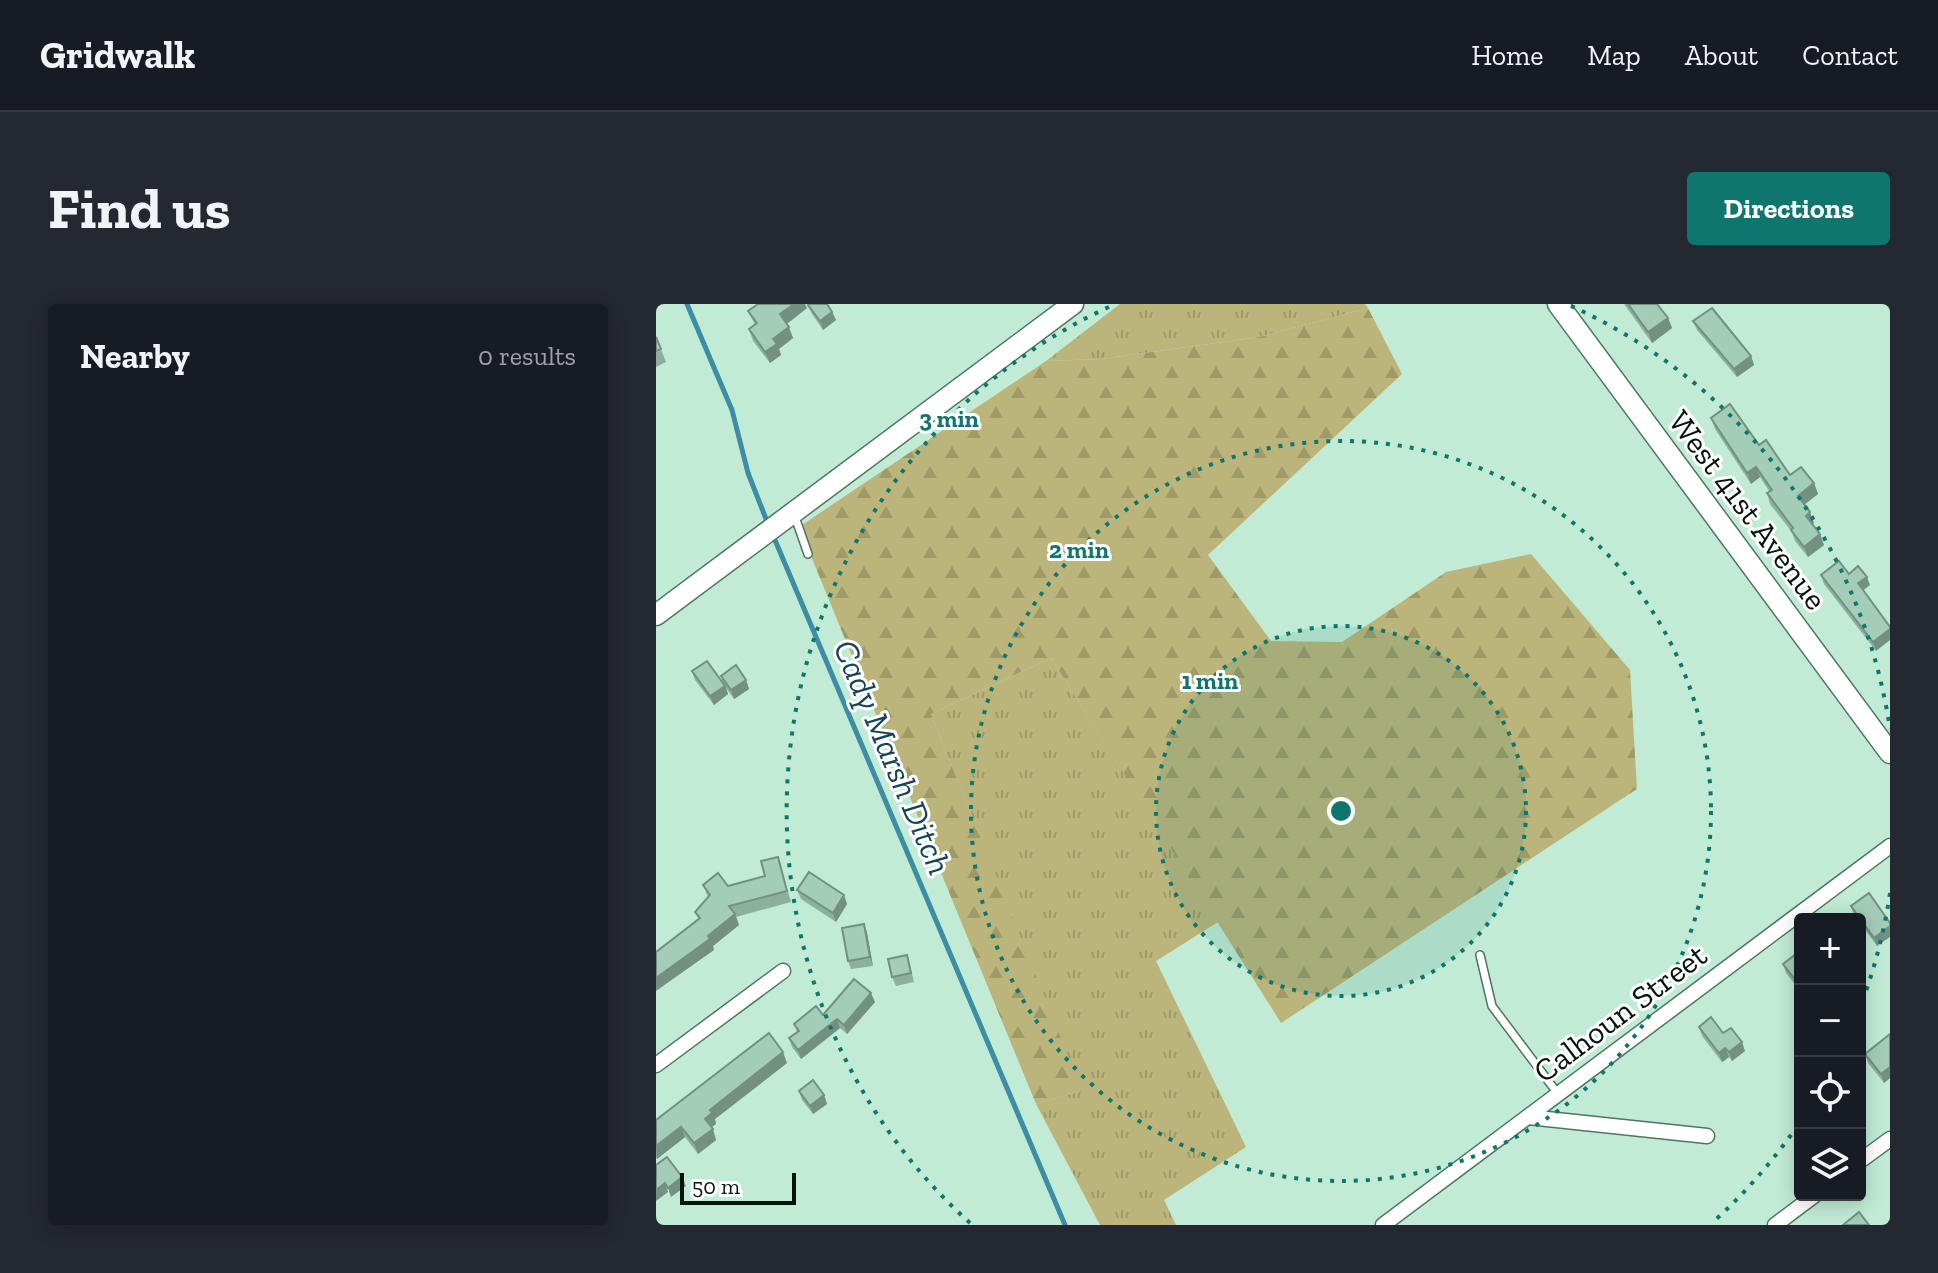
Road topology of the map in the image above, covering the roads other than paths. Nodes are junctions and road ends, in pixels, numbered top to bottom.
1 (1073, 304) edge
2 (1558, 304) edge
3 (796, 520) junction
4 (808, 554) dead end
5 (656, 615) edge
6 (1890, 753) edge
7 (1890, 846) edge
8 (1480, 955) dead end
9 (783, 971) dead end
10 (656, 1065) edge
11 (1558, 1094) junction
12 (1528, 1117) junction
13 (1707, 1136) dead end
14 (1890, 1139) edge
15 (1866, 1157) edge
16 (1807, 1201) edge
17 (1383, 1225) edge
18 (1775, 1225) edge

1 - 3 street
2 - 6 street, West 41st Avenue
3 - 4 lane
3 - 5 street
7 - 11 street, Calhoun Street
8 - 11 lane
9 - 10 street
11 - 12 street, Calhoun Street
12 - 13 street
12 - 17 street, Calhoun Street
14 - 15 street
16 - 18 street

